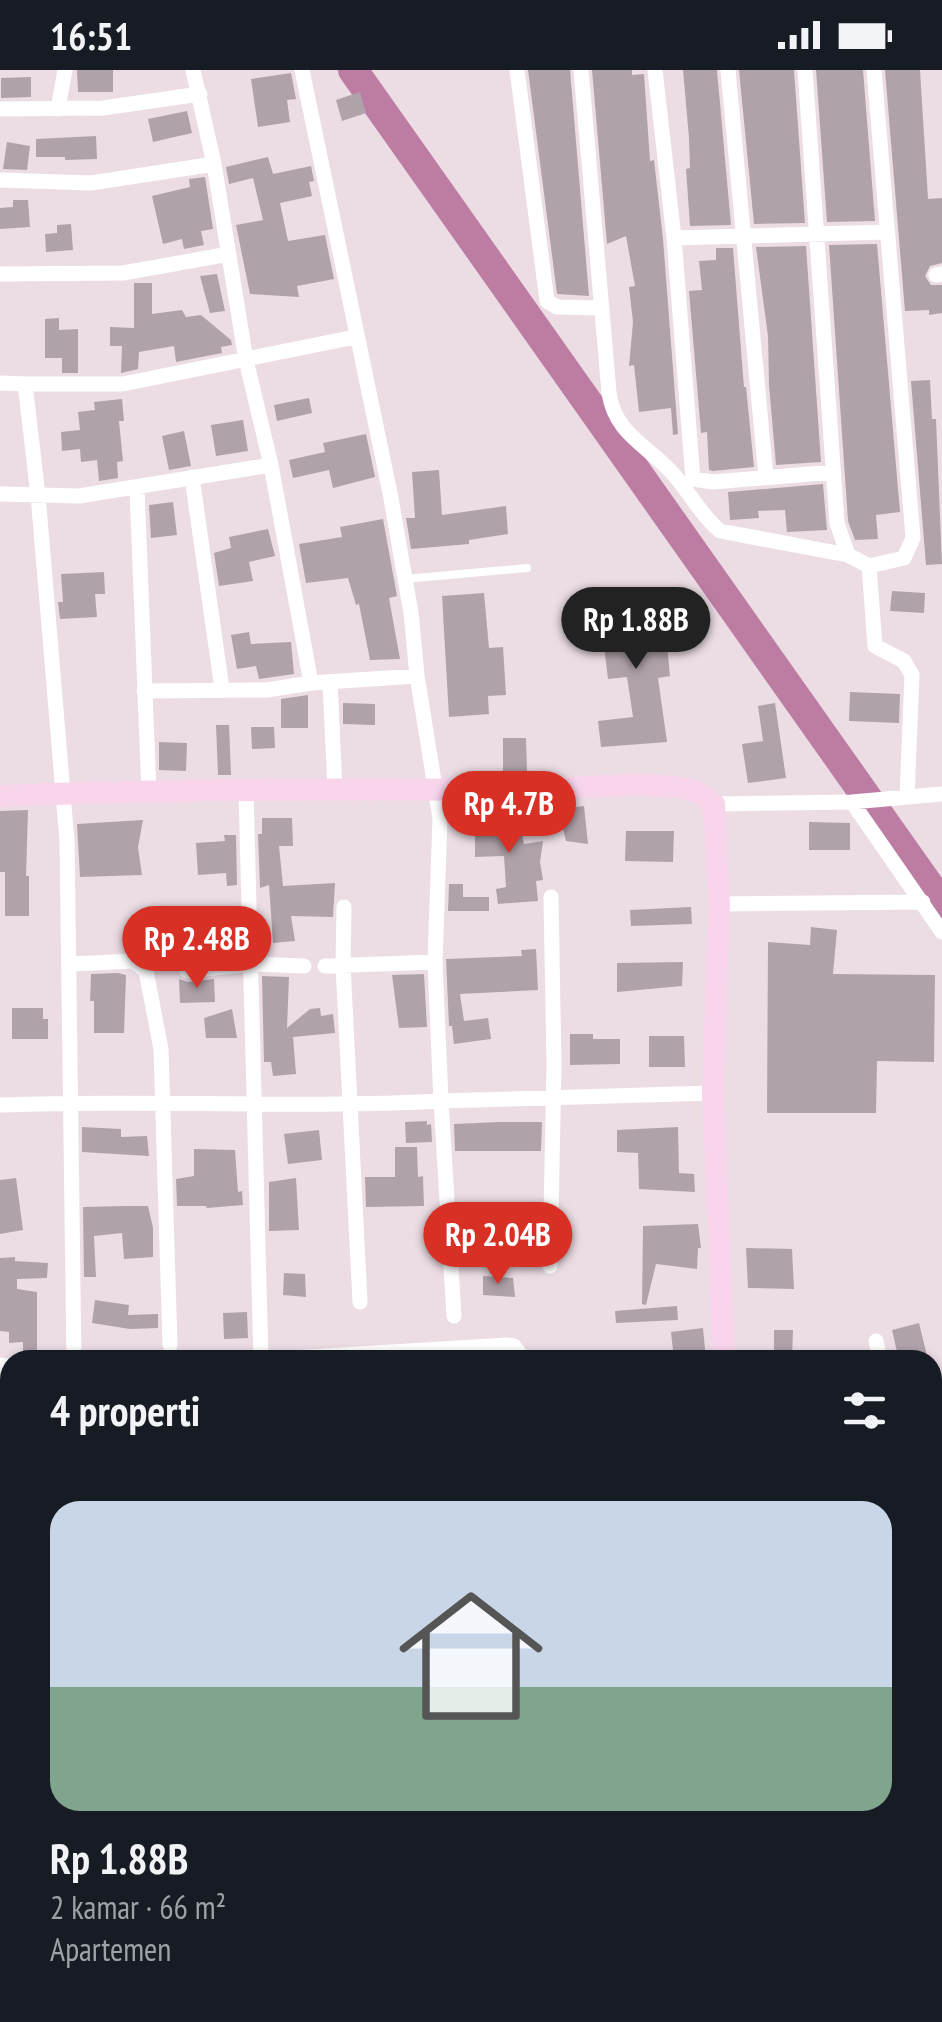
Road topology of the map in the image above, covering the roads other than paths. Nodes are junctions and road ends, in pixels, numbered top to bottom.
1 (65, 70) edge
2 (193, 70) edge
3 (302, 70) edge
4 (517, 70) edge
5 (581, 70) edge
6 (655, 70) edge
7 (728, 70) edge
8 (805, 70) edge
9 (874, 70) edge
10 (200, 94) junction
11 (0, 109) edge
12 (58, 109) junction
13 (214, 164) junction
14 (0, 180) edge
15 (887, 232) junction
16 (818, 234) junction
17 (743, 235) junction
18 (674, 238) junction
19 (228, 254) junction
20 (0, 274) edge
21 (602, 308) junction
22 (356, 337) junction
23 (246, 360) junction
24 (0, 383) edge
25 (25, 384) junction
26 (271, 464) junction
27 (833, 472) junction
28 (673, 473) junction
29 (192, 477) junction
30 (766, 477) junction
31 (693, 479) junction
32 (137, 489) junction
33 (0, 494) edge
34 (38, 494) junction
35 (848, 554) junction
36 (870, 566) junction
37 (527, 568) dead end
38 (405, 579) junction
39 (416, 676) junction
40 (330, 682) junction
41 (310, 684) junction
42 (222, 689) junction
43 (144, 691) junction
44 (335, 788) junction
45 (434, 789) junction
46 (246, 792) junction
47 (149, 793) junction
48 (62, 794) junction
49 (942, 794) edge
50 (0, 796) edge
51 (901, 797) junction
52 (856, 801) junction
53 (714, 804) junction
54 (552, 897) dead end
55 (922, 902) junction
56 (718, 904) junction
57 (344, 907) dead end
58 (942, 932) edge
59 (436, 962) junction
60 (70, 964) junction
61 (251, 964) junction
62 (342, 965) junction
63 (304, 966) dead end
64 (324, 966) dead end
65 (187, 971) dead end
66 (713, 1093) junction
67 (554, 1098) junction
68 (441, 1101) junction
69 (161, 1102) junction
70 (69, 1104) junction
71 (255, 1104) junction
72 (0, 1105) edge
73 (350, 1106) junction
74 (550, 1266) dead end
75 (360, 1302) dead end
76 (454, 1316) dead end
77 (876, 1341) dead end
78 (170, 1345) dead end
79 (74, 1350) edge
80 (260, 1350) edge
81 (480, 1350) edge
82 (517, 1350) edge
83 (724, 1350) edge
84 (878, 1350) edge

1 - 12 street
2 - 10 street
3 - 22 street
4 - 21 street
5 - 21 street
6 - 18 street
7 - 17 street
8 - 16 street
9 - 15 street
10 - 12 street
10 - 13 street
11 - 12 street
13 - 14 street
13 - 19 street
15 - 16 street
15 - 36 street
16 - 17 street
16 - 27 street
17 - 18 street
17 - 30 street
18 - 31 street
19 - 20 street
19 - 23 street
21 - 28 street
22 - 23 street
22 - 38 street
23 - 25 street
23 - 26 street
24 - 25 street
25 - 34 street
26 - 29 street
26 - 41 street
27 - 30 street
27 - 35 street
28 - 31 street
28 - 35 street
29 - 32 street
29 - 42 street
30 - 31 street
32 - 34 street
32 - 43 street
33 - 34 street
34 - 48 street
35 - 36 street
36 - 51 street
37 - 38 lane
38 - 39 street
39 - 40 street
39 - 45 street
40 - 41 street
40 - 44 street
41 - 42 street
42 - 43 street
43 - 47 street
44 - 45 main road
44 - 46 main road
45 - 53 main road
45 - 59 street
46 - 47 main road
46 - 61 street
47 - 48 main road
48 - 50 main road
48 - 60 street
49 - 51 street
51 - 52 street
52 - 53 street
52 - 55 street
53 - 56 main road
54 - 67 street
55 - 56 street
55 - 58 street
56 - 66 main road
57 - 62 street
59 - 62 street
59 - 68 street
60 - 69 street
60 - 70 street
61 - 63 street
61 - 65 street
61 - 71 street
62 - 64 street
62 - 73 street
66 - 67 street
66 - 83 main road
67 - 68 street
67 - 74 street
68 - 73 street
68 - 76 street
69 - 70 street
69 - 71 street
69 - 78 street
70 - 72 street
70 - 79 street
71 - 73 street
71 - 80 street
73 - 75 street
77 - 84 street
81 - 82 street

